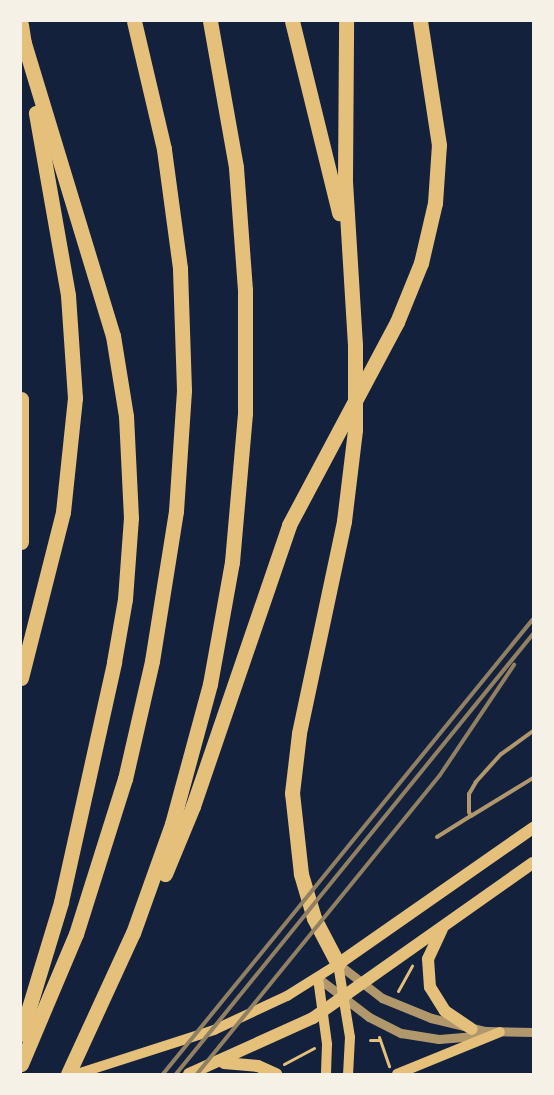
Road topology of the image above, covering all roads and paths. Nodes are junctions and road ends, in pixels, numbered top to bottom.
1 (134, 21) edge
2 (210, 21) edge
3 (292, 21) edge
4 (346, 21) edge
5 (420, 21) edge
6 (22, 32) edge
7 (353, 323) junction
8 (21, 399) edge
9 (21, 542) edge
10 (21, 678) edge
11 (533, 731) edge
12 (533, 778) edge
13 (471, 816) junction
14 (533, 828) edge
15 (437, 838) dead end
16 (533, 863) edge
17 (450, 920) junction
18 (120, 962) junction
19 (420, 962) dead end
20 (338, 964) junction
21 (318, 978) junction
22 (361, 984) junction
23 (398, 992) dead end
24 (343, 997) junction
25 (322, 1012) junction
26 (472, 1028) junction
27 (500, 1032) junction
28 (533, 1032) edge
29 (21, 1034) edge
30 (370, 1040) dead end
31 (319, 1045) dead end
32 (21, 1064) edge
33 (219, 1064) junction
34 (280, 1069) edge
35 (393, 1071) edge
36 (68, 1074) edge
37 (78, 1074) edge
38 (189, 1074) edge
39 (326, 1074) edge
40 (348, 1074) edge

1 - 32 highway
2 - 18 highway
3 - 7 highway
4 - 7 highway
5 - 18 highway
6 - 10 highway
6 - 29 highway
7 - 20 highway
8 - 9 highway
11 - 13 lane
12 - 13 lane
13 - 15 lane
14 - 20 main road
16 - 17 main road
17 - 22 main road
17 - 26 main road
18 - 36 highway
19 - 23 path
20 - 21 main road
20 - 22 street
20 - 24 main road
21 - 24 street
21 - 25 main road
21 - 37 main road
22 - 24 main road
22 - 26 street
24 - 25 main road
24 - 27 street
24 - 40 main road
25 - 33 main road
25 - 39 main road
26 - 27 street
27 - 28 street
27 - 35 main road
30 - 35 path
31 - 34 path
33 - 34 main road
33 - 38 main road

